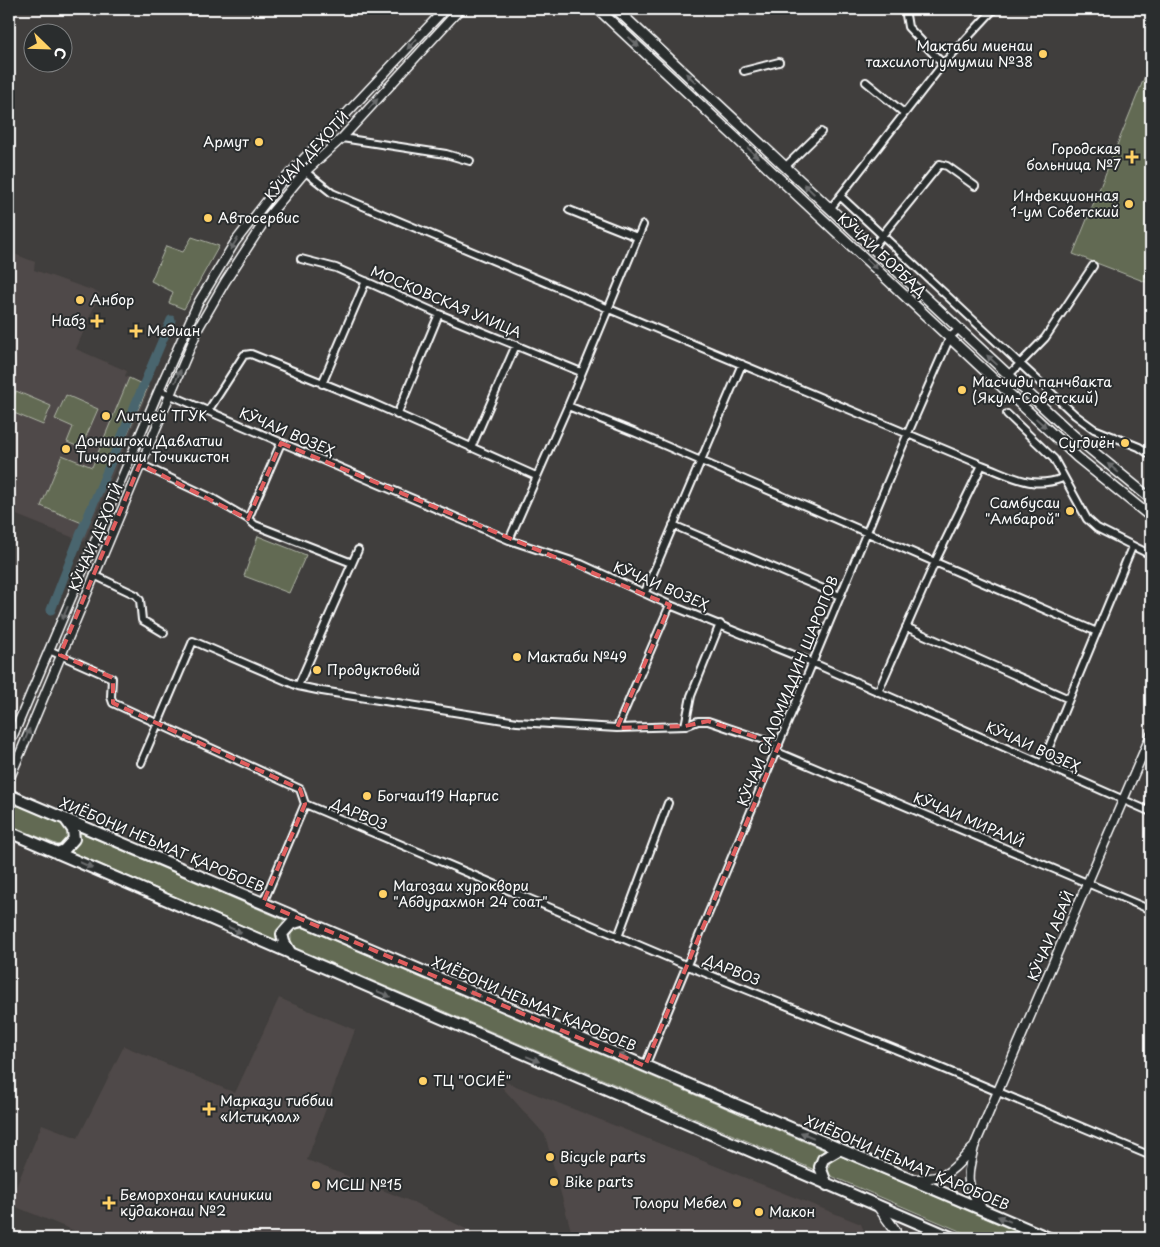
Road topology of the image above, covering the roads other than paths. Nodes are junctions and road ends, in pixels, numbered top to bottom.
1 (446, 9) edge
2 (460, 9) edge
3 (598, 9) edge
4 (616, 9) edge
5 (905, 9) edge
6 (994, 9) edge
7 (779, 62) dead end
8 (943, 64) junction
9 (744, 71) dead end
10 (866, 82) dead end
11 (904, 113) junction
12 (821, 132) dead end
13 (342, 138) junction
14 (470, 161) dead end
15 (297, 165) junction
16 (785, 166) junction
17 (305, 172) junction
18 (975, 186) dead end
19 (840, 196) junction
20 (830, 209) junction
21 (569, 210) dead end
22 (643, 225) dead end
23 (882, 235) junction
24 (637, 238) junction
25 (872, 248) junction
26 (301, 259) dead end
27 (1093, 266) dead end
28 (366, 281) junction
29 (607, 307) junction
30 (439, 314) junction
31 (959, 329) junction
32 (950, 337) junction
33 (516, 345) junction
34 (742, 364) junction
35 (1019, 364) junction
36 (581, 372) junction
37 (1008, 375) junction
38 (322, 384) junction
39 (159, 390) junction
40 (170, 395) junction
41 (568, 406) junction
42 (208, 411) junction
43 (1007, 414) dead end
44 (397, 415) junction
45 (908, 433) junction
46 (281, 443) junction
47 (471, 448) junction
48 (1151, 455) edge
49 (699, 461) junction
50 (140, 464) junction
51 (982, 465) junction
52 (536, 476) junction
53 (1063, 478) junction
54 (1151, 499) edge
55 (1151, 517) edge
56 (248, 519) junction
57 (673, 525) junction
58 (867, 532) junction
59 (509, 540) junction
60 (1132, 547) junction
61 (358, 550) dead end
62 (1151, 555) edge
63 (935, 562) junction
64 (352, 563) junction
65 (94, 575) junction
66 (645, 592) junction
67 (840, 596) junction
68 (670, 605) junction
69 (720, 624) junction
70 (906, 627) junction
71 (1097, 632) junction
72 (164, 633) dead end
73 (49, 650) junction
74 (60, 655) junction
75 (812, 662) junction
76 (298, 686) junction
77 (878, 692) junction
78 (1069, 699) junction
79 (158, 722) junction
80 (685, 726) junction
81 (617, 728) junction
82 (1151, 736) edge
83 (9, 746) edge
84 (778, 748) junction
85 (141, 763) dead end
86 (1042, 764) junction
87 (9, 780) edge
88 (9, 795) edge
89 (1123, 800) junction
90 (668, 803) dead end
91 (305, 804) junction
92 (1151, 812) edge
93 (65, 819) junction
94 (9, 832) edge
95 (57, 853) junction
96 (1088, 884) junction
97 (263, 903) junction
98 (1151, 910) edge
99 (304, 920) junction
100 (618, 937) junction
101 (292, 955) junction
102 (688, 966) junction
103 (645, 1066) junction
104 (998, 1092) junction
105 (974, 1147) junction
106 (840, 1149) junction
107 (1151, 1156) edge
108 (909, 1178) junction
109 (828, 1185) junction
110 (877, 1206) junction
111 (984, 1210) junction
112 (1039, 1236) edge
113 (896, 1238) edge
114 (953, 1238) edge
115 (1049, 1238) edge

1 -> 15 street, КӮЧАИ ДЕҲОТӢ
13 -> 2 street, КӮЧАИ ДЕҲОТӢ
3 -> 32 main road, КӮЧАИ БОРБАД
16 -> 4 main road, КӮЧАИ БОРБАД
5 - 8 street
6 - 8 street
7 - 9 street
8 - 11 street
10 - 11 street
11 - 19 street
12 - 16 street
13 - 14 street
13 - 17 street, КӮЧАИ ДЕҲОТӢ
15 - 17 street
15 -> 39 street, КӮЧАИ ДЕҲОТӢ
20 -> 16 main road, КӮЧАИ БОРБАД
17 - 29 street
40 -> 17 street, КӮЧАИ ДЕҲОТӢ
18 - 23 street
19 - 20 street
19 - 23 street
20 - 25 main road, КӮЧАИ БОРБАД
21 - 24 street
22 - 24 street
23 - 25 street
23 - 35 street
24 - 29 street
25 - 31 main road, КӮЧАИ БОРБАД
26 - 28 street, МОСКОВСКАЯ УЛИЦА
27 - 35 street
28 - 30 street, МОСКОВСКАЯ УЛИЦА
28 - 38 street
29 - 34 street
29 - 36 street
30 - 33 street, МОСКОВСКАЯ УЛИЦА
30 - 44 street
31 - 32 street, КӮЧАИ САЛОМИДДИН ШАРОПОВ
37 -> 31 main road, КӮЧАИ БОРБАД
32 - 45 street, КӮЧАИ САЛОМИДДИН ШАРОПОВ
32 -> 55 main road, КӮЧАИ БОРБАД
33 - 36 street, МОСКОВСКАЯ УЛИЦА
33 - 47 street
34 - 45 street
34 - 49 street
35 - 37 street
35 - 48 street
36 - 41 street
54 -> 37 main road, КӮЧАИ БОРБАД
38 - 42 street
38 - 44 street
39 - 40 street, КӮЧАИ ВОЗЕҲ
39 -> 73 street, КӮЧАИ ДЕҲОТӢ
40 - 42 street, КӮЧАИ ВОЗЕҲ
40 - 50 street, КӮЧАИ ДЕҲОТӢ
41 - 49 street
41 - 52 street
42 - 46 street, КӮЧАИ ВОЗЕҲ
43 - 53 street
44 - 47 street
45 - 51 street
45 - 58 street, КӮЧАИ САЛОМИДДИН ШАРОПОВ
46 - 56 street
46 - 59 street, КӮЧАИ ВОЗЕҲ
47 - 52 street
49 - 57 street
49 - 58 street
50 - 56 street
50 - 65 street, КӮЧАИ ДЕҲОТӢ
51 - 53 street
51 - 63 street
52 - 59 street
53 - 60 street
56 - 64 street
57 - 66 street
57 - 67 street
58 - 63 street
58 - 67 street, КӮЧАИ САЛОМИДДИН ШАРОПОВ
59 - 66 street, КӮЧАИ ВОЗЕҲ
60 - 62 street
60 - 71 street
61 - 64 street
63 - 70 street
63 - 71 street
64 - 76 street
65 - 72 street
65 - 74 street, КӮЧАИ ДЕҲОТӢ
66 - 68 street, КӮЧАИ ВОЗЕҲ
67 - 75 street, КӮЧАИ САЛОМИДДИН ШАРОПОВ
68 - 69 street, КӮЧАИ ВОЗЕҲ
68 - 81 street
69 - 75 street, КӮЧАИ ВОЗЕҲ
69 - 80 street
70 - 77 street
70 - 78 street
71 - 78 street
73 - 74 street
73 - 83 street, КӮЧАИ ДЕҲОТӢ
74 - 79 street
87 -> 74 street, КӮЧАИ ДЕҲОТӢ
75 - 77 street, КӮЧАИ ВОЗЕҲ
75 - 84 street, КӮЧАИ САЛОМИДДИН ШАРОПОВ
76 - 79 street, КӮЧАИ МИРАЛӢ
76 - 81 street, КӮЧАИ МИРАЛӢ
77 - 86 street, КӮЧАИ ВОЗЕҲ
78 - 86 street
79 - 85 street
79 - 91 street
80 - 81 street, КӮЧАИ МИРАЛӢ
80 - 84 street, КӮЧАИ МИРАЛӢ
82 - 89 street, КӮЧАИ АБАӢ
84 - 96 street, КӮЧАИ МИРАЛӢ
84 - 102 street, КӮЧАИ САЛОМИДДИН ШАРОПОВ
86 - 89 street, КӮЧАИ ВОЗЕҲ
88 - 93 highway, ХИЁБОНИ НЕЪМАТ ҚАРОБОЕВ
89 - 92 street, КӮЧАИ ВОЗЕҲ
89 - 96 street, КӮЧАИ АБАӢ
90 - 100 street
91 - 97 street
91 - 100 street, ДАРВОЗ
93 - 95 highway
93 - 97 highway, ХИЁБОНИ НЕЪМАТ ҚАРОБОЕВ
94 - 95 highway
95 -> 101 highway
96 - 98 street, КӮЧАИ МИРАЛӢ
96 - 104 street, КӮЧАИ АБАӢ
97 - 99 highway, ХИЁБОНИ НЕЪМАТ ҚАРОБОЕВ
99 - 101 highway
103 -> 99 highway, ХИЁБОНИ НЕЪМАТ ҚАРОБОЕВ
100 - 102 street, ДАРВОЗ
101 -> 109 highway
102 - 103 street, КӮЧАИ САЛОМИДДИН ШАРОПОВ
102 - 104 street, ДАРВОЗ
106 -> 103 highway, ХИЁБОНИ НЕЪМАТ ҚАРОБОЕВ
104 - 105 street, КӮЧАИ АБАӢ
104 - 107 street, ДАРВОЗ
105 - 108 street, КӮЧАИ АБАӢ
105 - 111 street, КӮЧАИ АБАӢ
106 - 108 highway, ХИЁБОНИ НЕЪМАТ ҚАРОБОЕВ
106 - 109 highway
108 - 111 highway, ХИЁБОНИ НЕЪМАТ ҚАРОБОЕВ
109 - 110 highway
110 - 113 main road
110 - 114 highway
112 -> 111 highway, ХИЁБОНИ НЕЪМАТ ҚАРОБОЕВ
112 - 115 highway, ХИЁБОНИ НЕЪМАТ ҚАРОБОЕВ

